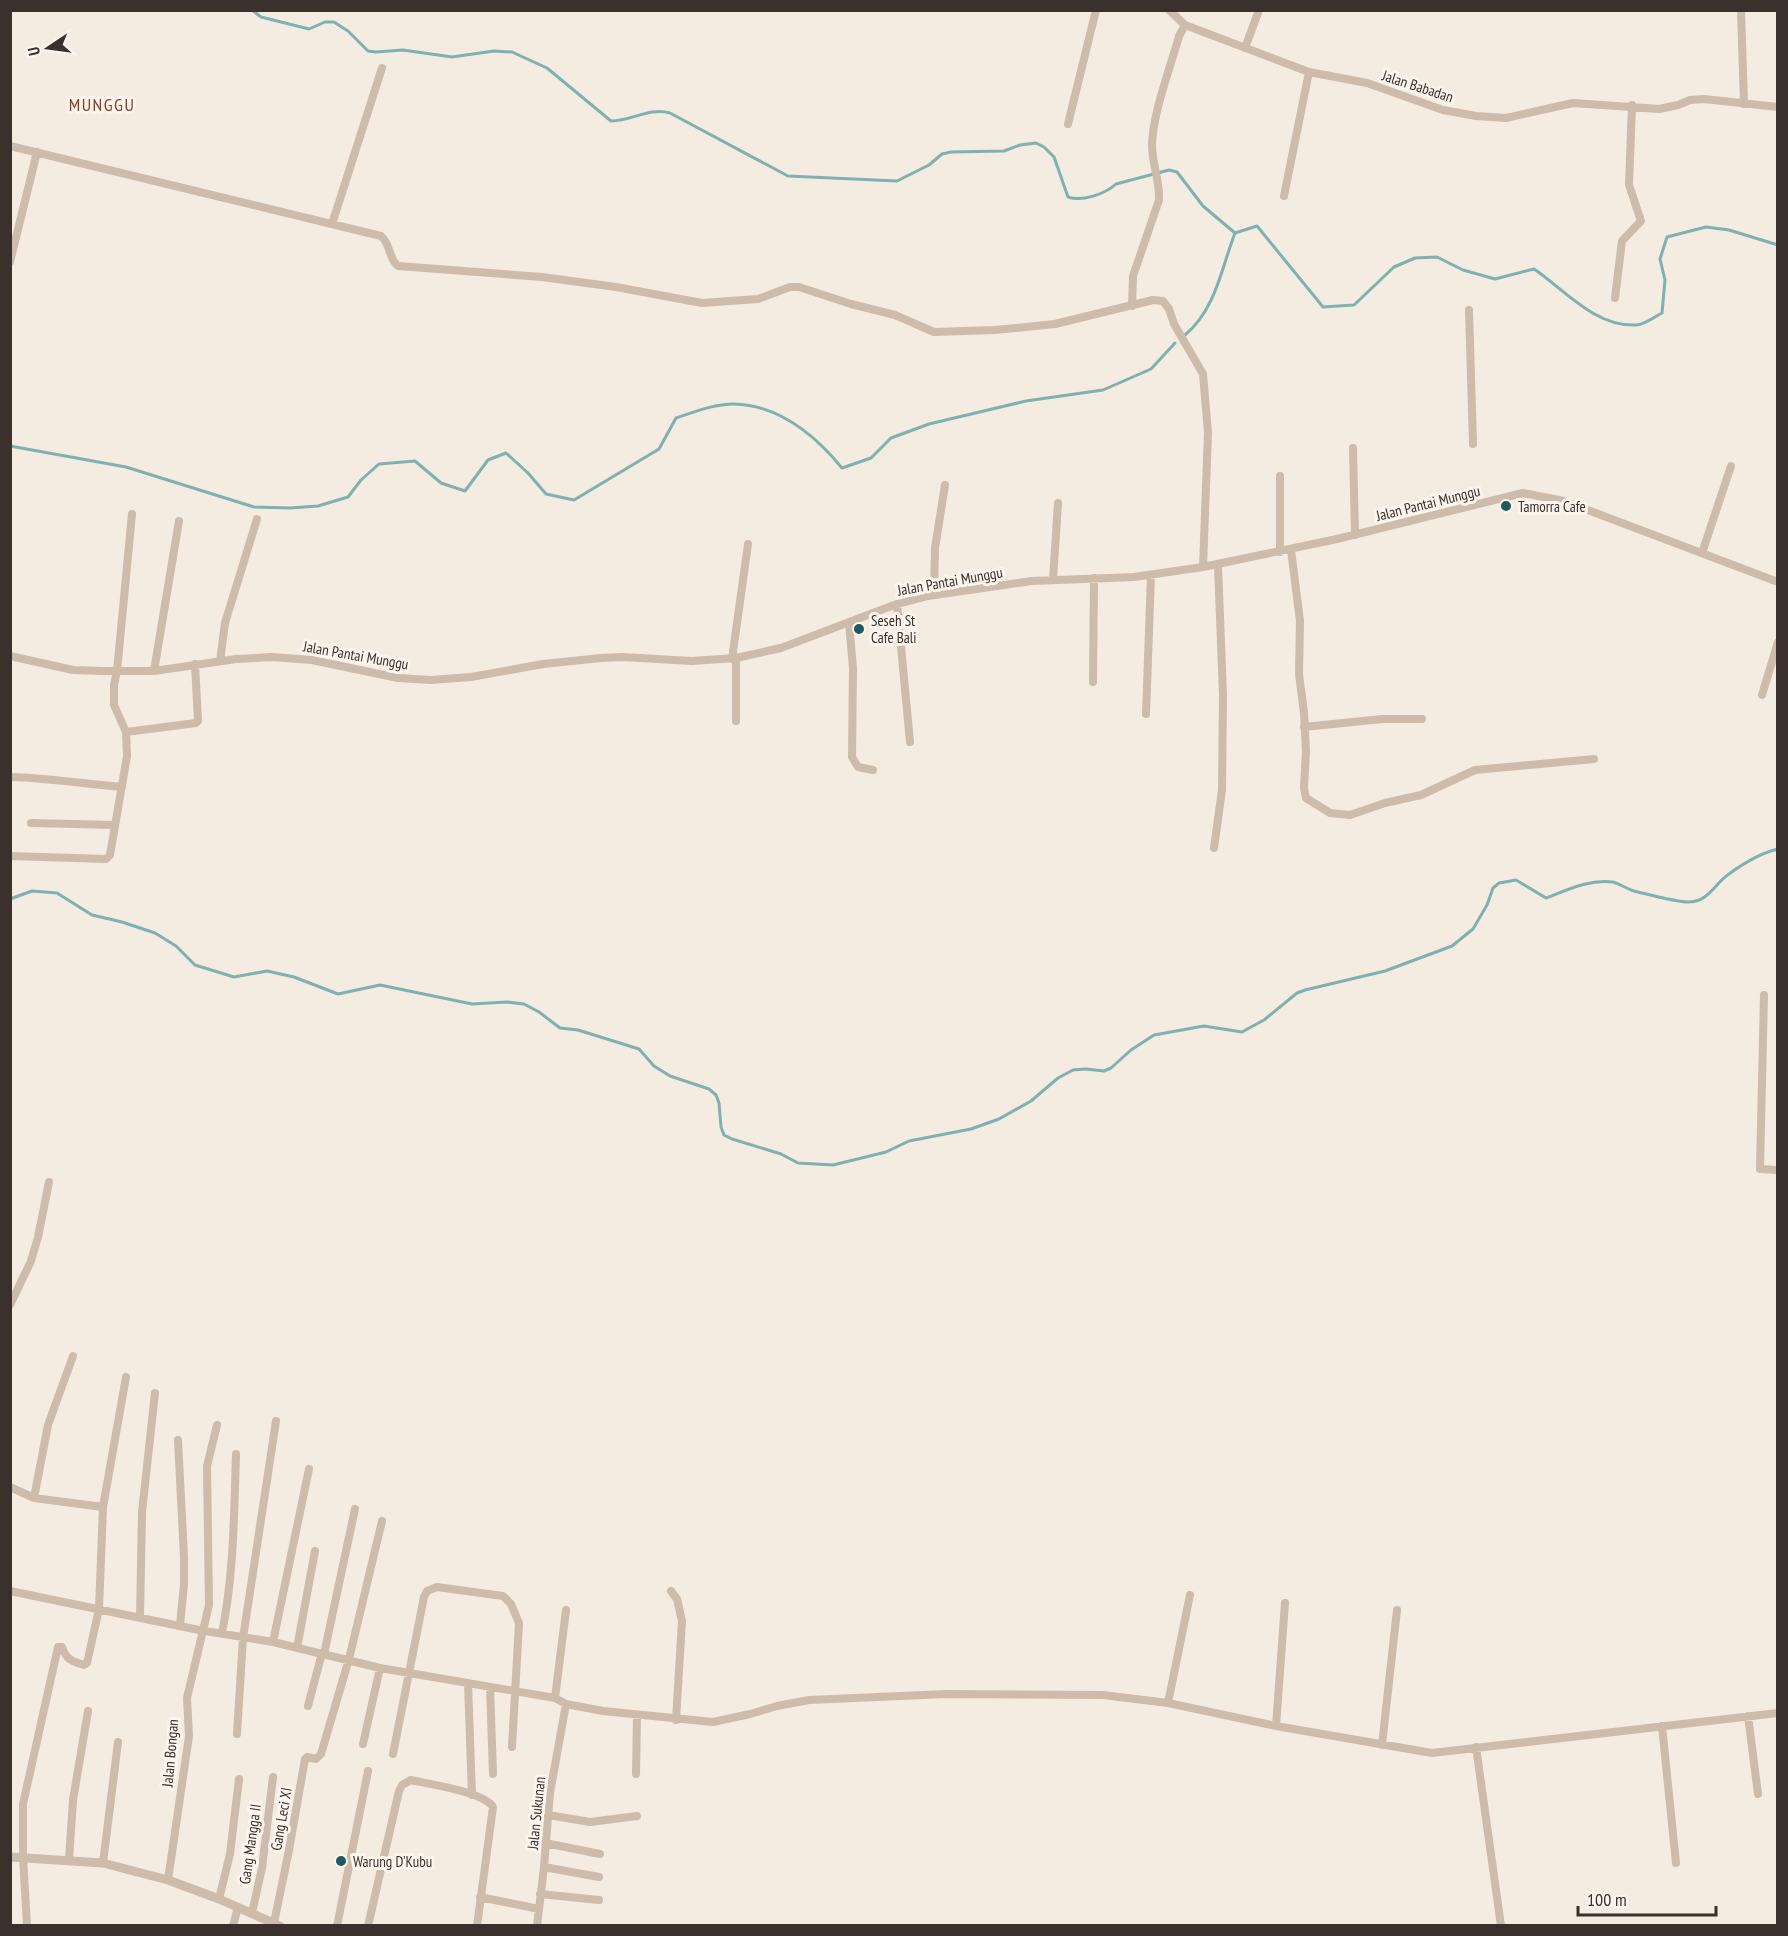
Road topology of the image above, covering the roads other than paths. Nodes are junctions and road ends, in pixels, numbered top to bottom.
1 (1096, 10) edge
2 (1169, 10) edge
3 (1181, 10) edge
4 (1259, 10) edge
5 (1740, 10) edge
6 (1181, 23) junction
7 (1245, 48) junction
8 (382, 68) dead end
9 (1309, 72) junction
10 (1744, 104) junction
11 (1632, 105) junction
12 (1778, 107) edge
13 (1068, 124) dead end
14 (10, 146) edge
15 (37, 152) junction
16 (1284, 196) dead end
17 (332, 224) junction
18 (10, 262) edge
19 (1615, 298) dead end
20 (1132, 306) junction
21 (1469, 310) dead end
22 (1473, 444) dead end
23 (1353, 448) dead end
24 (1731, 466) dead end
25 (1280, 476) dead end
26 (945, 485) dead end
27 (1058, 503) dead end
28 (132, 514) dead end
29 (257, 519) dead end
30 (179, 521) dead end
31 (1355, 535) junction
32 (748, 544) dead end
33 (1291, 550) junction
34 (1280, 552) junction
35 (1702, 553) junction
36 (1218, 565) junction
37 (1203, 567) junction
38 (1150, 575) junction
39 (1094, 578) junction
40 (1053, 580) junction
41 (1778, 582) edge
42 (934, 595) junction
43 (897, 604) junction
44 (849, 623) junction
45 (1778, 642) edge
46 (10, 656) edge
47 (734, 658) junction
48 (220, 661) junction
49 (195, 664) junction
50 (117, 671) junction
51 (154, 671) junction
52 (1093, 682) dead end
53 (1762, 695) dead end
54 (1146, 714) dead end
55 (1422, 718) dead end
56 (736, 721) dead end
57 (1304, 727) junction
58 (126, 732) junction
59 (910, 742) dead end
60 (1594, 759) dead end
61 (873, 770) dead end
62 (10, 777) edge
63 (122, 787) junction
64 (31, 823) dead end
65 (115, 825) junction
66 (1214, 848) dead end
67 (10, 856) edge
68 (1764, 995) dead end
69 (1778, 1170) edge
70 (49, 1182) dead end
71 (10, 1305) edge
72 (73, 1356) dead end
73 (126, 1377) dead end
74 (155, 1393) dead end
75 (276, 1421) dead end
76 (217, 1425) dead end
77 (178, 1440) dead end
78 (236, 1454) dead end
79 (309, 1469) dead end
80 (10, 1487) edge
81 (34, 1498) junction
82 (103, 1507) junction
83 (355, 1509) dead end
84 (382, 1521) dead end
85 (315, 1551) dead end
86 (671, 1591) dead end
87 (10, 1592) edge
88 (1190, 1596) dead end
89 (1285, 1603) dead end
90 (99, 1609) junction
91 (566, 1610) dead end
92 (1397, 1611) dead end
93 (140, 1617) junction
94 (180, 1625) junction
95 (203, 1630) junction
96 (222, 1633) junction
97 (243, 1638) junction
98 (273, 1642) junction
99 (297, 1648) junction
100 (323, 1654) junction
101 (349, 1659) junction
102 (380, 1668) junction
103 (410, 1673) junction
104 (468, 1683) junction
105 (490, 1687) junction
106 (516, 1692) junction
107 (555, 1698) junction
108 (1168, 1703) junction
109 (566, 1704) junction
110 (308, 1707) dead end
111 (88, 1711) dead end
112 (1778, 1713) edge
113 (637, 1716) junction
114 (1748, 1716) junction
115 (676, 1719) junction
116 (1276, 1726) junction
117 (1662, 1726) junction
118 (237, 1734) dead end
119 (118, 1742) dead end
120 (363, 1744) dead end
121 (1382, 1745) junction
122 (512, 1747) dead end
123 (1476, 1748) junction
124 (393, 1754) dead end
125 (368, 1771) dead end
126 (493, 1774) dead end
127 (636, 1774) dead end
128 (273, 1777) dead end
129 (239, 1779) dead end
130 (1758, 1794) dead end
131 (472, 1795) junction
132 (548, 1815) junction
133 (637, 1816) dead end
134 (545, 1843) junction
135 (600, 1854) dead end
136 (10, 1857) edge
137 (23, 1857) junction
138 (69, 1860) junction
139 (103, 1863) junction
140 (1676, 1863) dead end
141 (544, 1867) junction
142 (599, 1877) dead end
143 (168, 1880) junction
144 (540, 1894) junction
145 (480, 1897) junction
146 (219, 1899) junction
147 (599, 1900) dead end
148 (238, 1907) junction
149 (539, 1909) junction
150 (252, 1914) junction
151 (277, 1924) edge
152 (27, 1926) edge
153 (233, 1926) edge
154 (337, 1926) edge
155 (368, 1926) edge
156 (477, 1926) edge
157 (537, 1926) edge
158 (1502, 1926) edge

1 - 13 street
2 - 6 street, Jalan Babadan
3 - 6 street
4 - 7 street
5 - 10 street
6 - 7 street, Jalan Babadan
6 - 20 street
7 - 9 street, Jalan Babadan
8 - 17 street
9 - 11 street, Jalan Babadan
9 - 16 street
10 - 11 street, Jalan Babadan
10 - 12 street, Jalan Babadan
11 - 19 street
14 - 15 street
15 - 17 street
15 - 18 street
17 - 20 street
20 - 37 street
21 - 22 street
23 - 31 street
24 - 35 street
25 - 34 street
26 - 42 street
27 - 40 street
28 - 50 street
29 - 48 street
30 - 51 street
31 - 33 street, Jalan Pantai Munggu
31 - 35 street, Jalan Pantai Munggu
32 - 47 street
33 - 34 street, Jalan Pantai Munggu
33 - 57 street
34 - 36 street, Jalan Pantai Munggu
35 - 41 street, Jalan Pantai Munggu
36 - 37 street, Jalan Pantai Munggu
36 - 66 street
37 - 38 street, Jalan Pantai Munggu
38 - 39 street, Jalan Pantai Munggu
38 - 54 street
39 - 40 street, Jalan Pantai Munggu
39 - 52 street
40 - 42 street, Jalan Pantai Munggu
42 - 43 street, Jalan Pantai Munggu
43 - 44 street, Jalan Pantai Munggu
43 - 59 street
44 - 47 street, Jalan Pantai Munggu
44 - 61 street
45 - 53 street
46 - 50 street, Jalan Pantai Munggu
47 - 48 street, Jalan Pantai Munggu
47 - 56 street
48 - 49 street, Jalan Pantai Munggu
49 - 51 street, Jalan Pantai Munggu
49 - 58 street
50 - 51 street, Jalan Pantai Munggu
50 - 58 street
55 - 57 street
57 - 60 street
58 - 63 street
62 - 63 street
63 - 65 street
64 - 65 street
65 - 67 street
68 - 69 street
70 - 71 street
72 - 81 street
73 - 82 street
74 - 93 street
75 - 97 street
76 - 95 street, Jalan Bongan
77 - 94 street
78 - 96 street
79 - 98 street
80 - 81 street
81 - 82 street
82 - 90 street
83 - 100 street
84 - 101 street
85 - 99 street
86 - 115 street
87 - 90 street
88 - 108 street
89 - 116 street
90 - 93 street
90 - 137 street
91 - 107 street
92 - 121 street
93 - 94 street
94 - 95 street
95 - 96 street
95 - 143 street, Jalan Bongan
96 - 97 street
97 - 98 street
97 - 118 street
98 - 99 street
99 - 100 street
100 - 101 street
100 - 110 street
101 - 102 street
101 - 151 street, Gang Leci XI
102 - 103 street
102 - 120 street
103 - 104 street
103 - 106 street
103 - 124 street
104 - 105 street
104 - 131 street
105 - 106 street
105 - 126 street
106 - 107 street
106 - 122 street
107 - 109 street
108 - 115 street
108 - 116 street
109 - 113 street
109 - 132 street, Jalan Sukunan
111 - 138 street
112 - 114 street
113 - 115 street
113 - 127 street
114 - 117 street
114 - 130 street
116 - 121 street
117 - 123 street
117 - 140 street
119 - 139 street
121 - 123 street
123 - 158 street
125 - 154 street
128 - 150 street, Gang Mangga II
129 - 146 street
131 - 145 street
131 - 155 street
132 - 133 street
132 - 134 street, Jalan Sukunan
134 - 135 street
134 - 141 street, Jalan Sukunan
136 - 137 street
137 - 138 street
137 - 152 street
138 - 139 street
139 - 143 street
141 - 142 street
141 - 144 street, Jalan Sukunan
143 - 146 street
144 - 147 street
144 - 149 street, Jalan Sukunan
145 - 149 street
145 - 156 street
146 - 148 street
148 - 150 street
148 - 153 street
149 - 157 street, Jalan Sukunan
150 - 151 street

